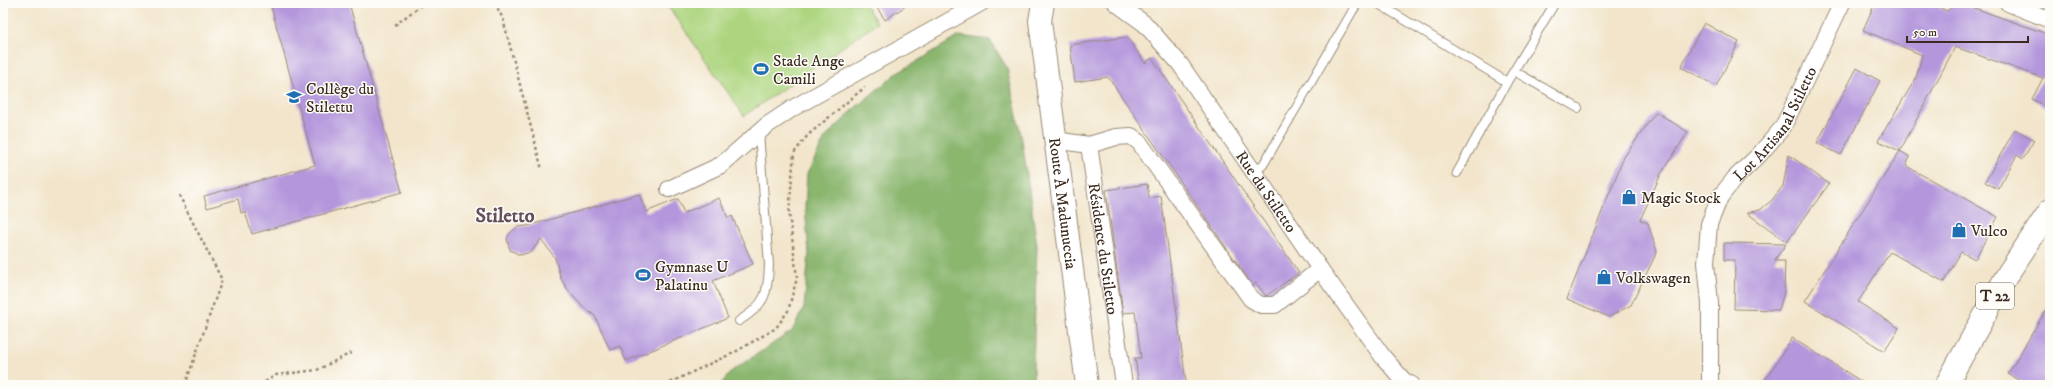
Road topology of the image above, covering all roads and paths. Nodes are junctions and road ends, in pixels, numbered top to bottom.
1 (424, 3) edge
2 (495, 3) edge
3 (1116, 3) edge
4 (1360, 3) edge
5 (1377, 3) edge
6 (1555, 3) edge
7 (1842, 3) edge
8 (2008, 3) edge
9 (975, 4) edge
10 (1038, 9) edge
11 (2050, 20) edge
12 (394, 25) dead end
13 (1514, 70) junction
14 (1507, 82) junction
15 (869, 84) dead end
16 (1578, 108) dead end
17 (759, 132) junction
18 (1055, 140) junction
19 (1088, 145) junction
20 (542, 170) dead end
21 (1254, 172) junction
22 (1457, 173) dead end
23 (669, 189) dead end
24 (179, 195) dead end
25 (2050, 210) edge
26 (1320, 269) junction
27 (739, 321) dead end
28 (353, 352) dead end
29 (185, 385) edge
30 (260, 385) edge
31 (665, 385) edge
32 (1087, 385) edge
33 (1124, 385) edge
34 (1412, 385) edge
35 (1710, 385) edge
36 (1946, 385) edge

1 - 12 path
2 - 20 path
3 - 21 street, Rue du Stiletto
4 - 21 lane
5 - 14 lane
6 - 13 lane
7 - 35 street, Lot Artisanal Stiletto
8 - 11 street
9 - 17 street
10 - 18 main road, Route À Madunuccia
13 - 14 lane
13 - 16 lane
14 - 22 lane
15 - 31 path
17 - 23 street
17 - 27 lane
18 - 19 street
18 - 32 main road, Route À Madunuccia
19 - 26 street
19 - 33 street, Résidence du Stiletto
21 - 26 street, Rue du Stiletto
24 - 29 path
25 - 36 main road, T 22
26 - 34 street, Rue du Stiletto
28 - 30 path

